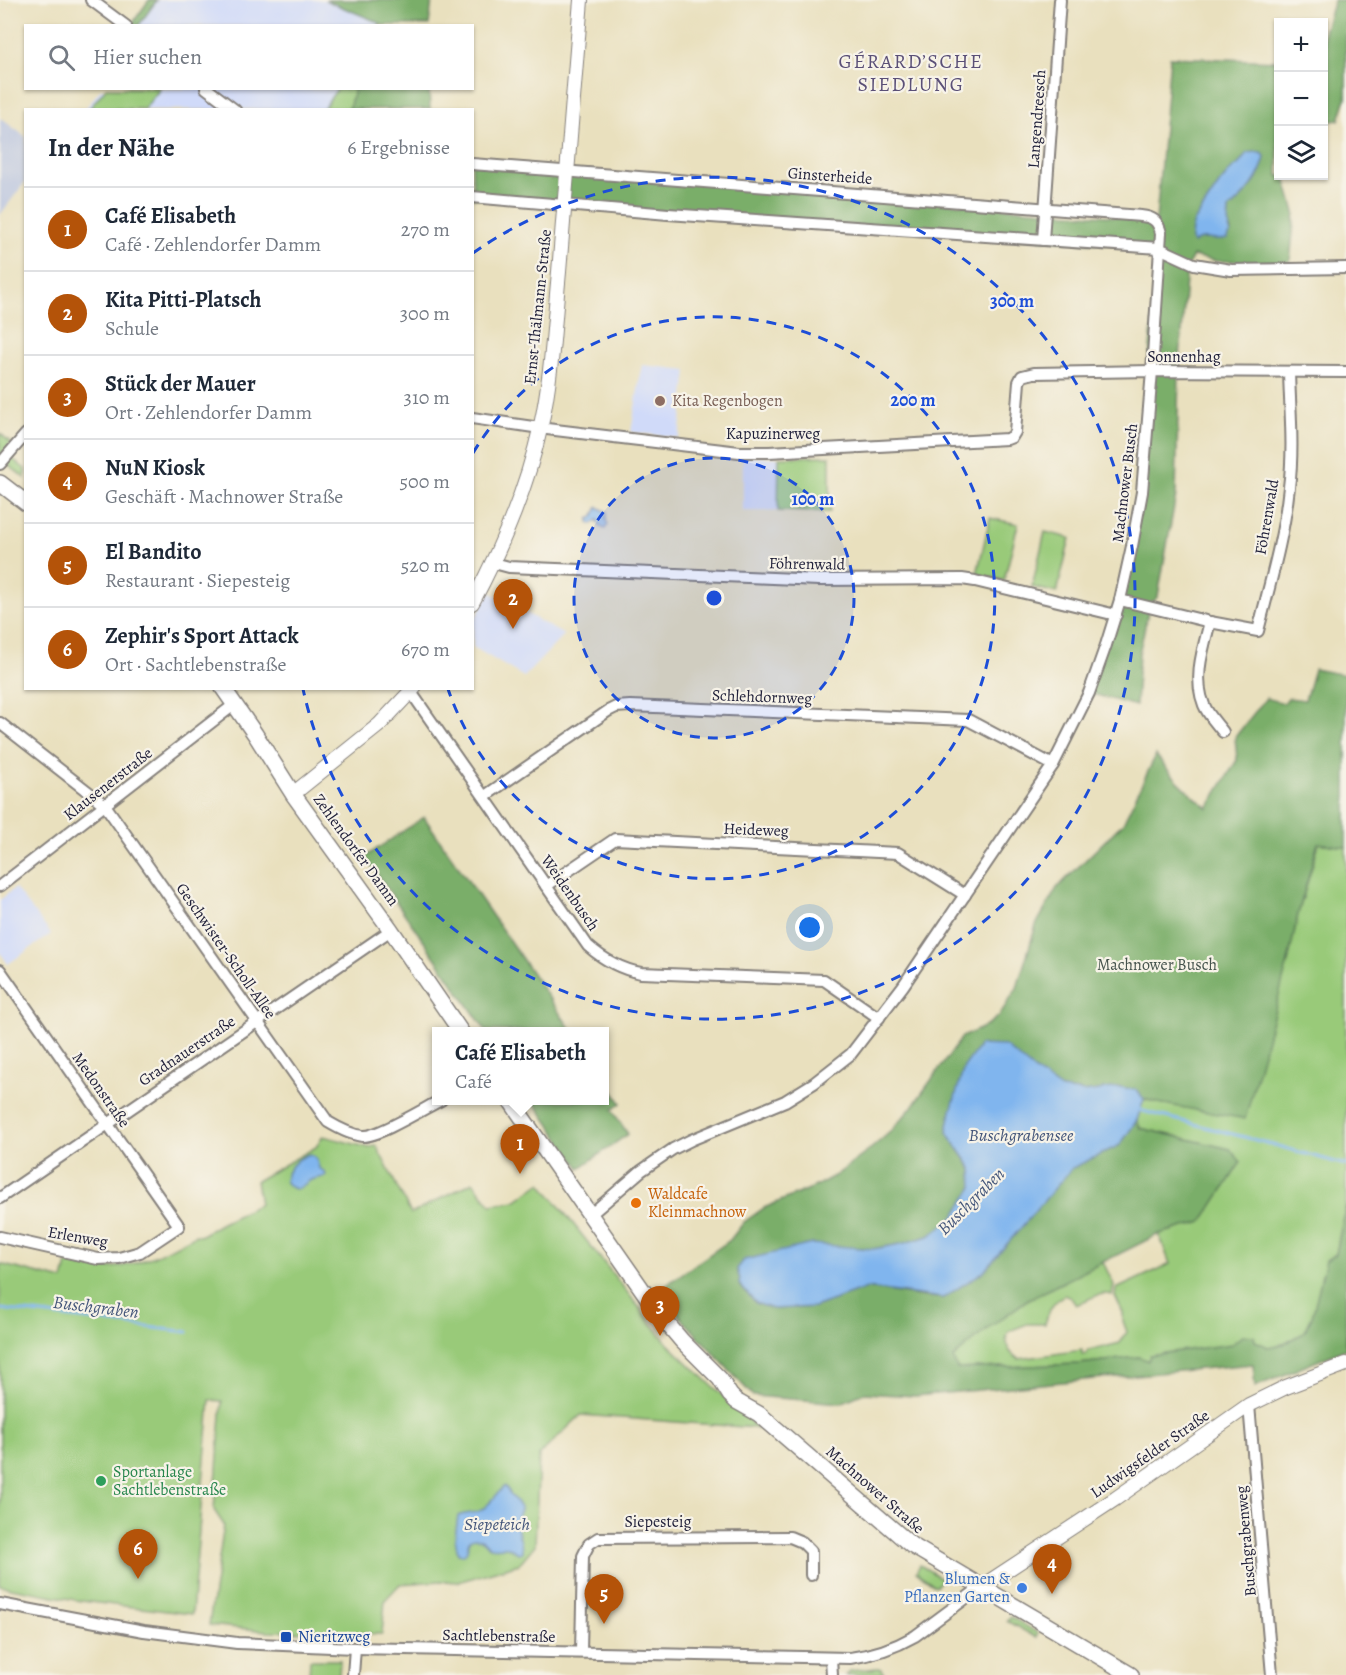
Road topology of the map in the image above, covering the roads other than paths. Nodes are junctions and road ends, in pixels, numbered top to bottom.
1 (91, 0) edge
2 (581, 0) edge
3 (1059, 0) edge
4 (123, 24) edge
5 (209, 90) edge
6 (232, 108) edge
7 (474, 164) edge
8 (568, 171) junction
9 (474, 198) edge
10 (565, 205) junction
11 (1046, 208) junction
12 (1043, 240) junction
13 (1159, 248) junction
14 (1346, 268) edge
15 (1152, 371) junction
16 (1289, 372) junction
17 (1346, 372) edge
18 (1022, 376) joint
19 (474, 418) edge
20 (540, 428) junction
21 (24, 436) edge
22 (0, 464) edge
23 (0, 483) edge
24 (24, 501) edge
25 (494, 563) junction
26 (474, 599) edge
27 (1120, 600) junction
28 (1116, 615) junction
29 (1210, 622) junction
30 (224, 690) edge
31 (413, 690) edge
32 (235, 704) junction
33 (0, 723) edge
34 (1223, 732) dead end
35 (1053, 765) junction
36 (293, 794) junction
37 (485, 796) junction
38 (105, 805) junction
39 (0, 886) edge
40 (546, 886) junction
41 (965, 896) junction
42 (391, 930) junction
43 (0, 970) edge
44 (879, 1018) junction
45 (258, 1021) junction
46 (458, 1027) edge
47 (433, 1105) edge
48 (513, 1105) edge
49 (107, 1124) junction
50 (0, 1198) edge
51 (590, 1215) junction
52 (179, 1226) joint
53 (0, 1237) edge
54 (1346, 1365) edge
55 (1249, 1405) junction
56 (811, 1575) dead end
57 (981, 1587) junction
58 (0, 1604) edge
59 (355, 1648) junction
60 (582, 1652) junction
61 (831, 1658) junction
62 (353, 1675) edge
63 (832, 1675) edge
64 (1131, 1675) edge
65 (1272, 1675) edge

1 - 4 street
2 - 8 street, Ernst-Thälmann-Straße
3 - 11 street, Langendreesch
5 - 6 street
7 - 8 street, Ginsterheide
8 - 10 street, Ernst-Thälmann-Straße
8 - 11 street, Ginsterheide
9 - 10 street
10 - 12 street
10 - 20 street, Ernst-Thälmann-Straße
11 - 12 street, Langendreesch
11 - 13 street, Ginsterheide
12 - 13 street
13 - 14 street
13 - 15 street, Machnower Busch
15 - 16 street, Sonnenhag
15 - 18 street, Sonnenhag
15 - 27 street, Machnower Busch
16 - 17 street, Sonnenhag
16 - 29 street, Föhrenwald
18 - 20 street, Kapuzinerweg
19 - 20 street, Kapuzinerweg
20 - 25 street, Ernst-Thälmann-Straße
21 - 22 street
23 - 24 main road
25 - 26 street, Ernst-Thälmann-Straße
25 - 28 street, Föhrenwald
27 - 28 street, Machnower Busch
27 - 29 street, Föhrenwald
28 - 35 street, Machnower Busch
29 - 34 street
30 - 32 main road, Zehlendorfer Damm
31 - 36 street
31 - 37 street, Weidenbusch
32 - 36 main road, Zehlendorfer Damm
32 - 38 street, Klausenerstraße
33 - 38 street, Geschwister-Scholl-Allee
35 - 37 street, Schlehdornweg
35 - 41 street, Machnower Busch
36 - 42 main road, Zehlendorfer Damm
37 - 40 street, Weidenbusch
38 - 39 street, Klausenerstraße
38 - 45 street, Geschwister-Scholl-Allee
40 - 41 street, Heideweg
40 - 44 street, Weidenbusch
41 - 44 street, Machnower Busch
42 - 45 street, Gradnauerstraße
42 - 46 main road, Zehlendorfer Damm
43 - 49 street, Medonstraße
44 - 51 street, Machnower Busch
45 - 47 street, Geschwister-Scholl-Allee
45 - 49 street, Gradnauerstraße
48 - 51 main road
49 - 50 street, Gradnauerstraße
49 - 52 street, Medonstraße
51 - 57 main road, Machnower Straße
52 - 53 street, Erlenweg
54 - 55 street, Ludwigsfelder Straße
55 - 57 street, Ludwigsfelder Straße
55 - 65 street, Buschgrabenweg
56 - 60 street, Siepesteig
57 - 61 street, Sachtlebenstraße
57 - 64 main road, Machnower Straße
58 - 59 street, Sachtlebenstraße
59 - 60 street, Sachtlebenstraße
59 - 62 street
60 - 61 street, Sachtlebenstraße
61 - 63 street

